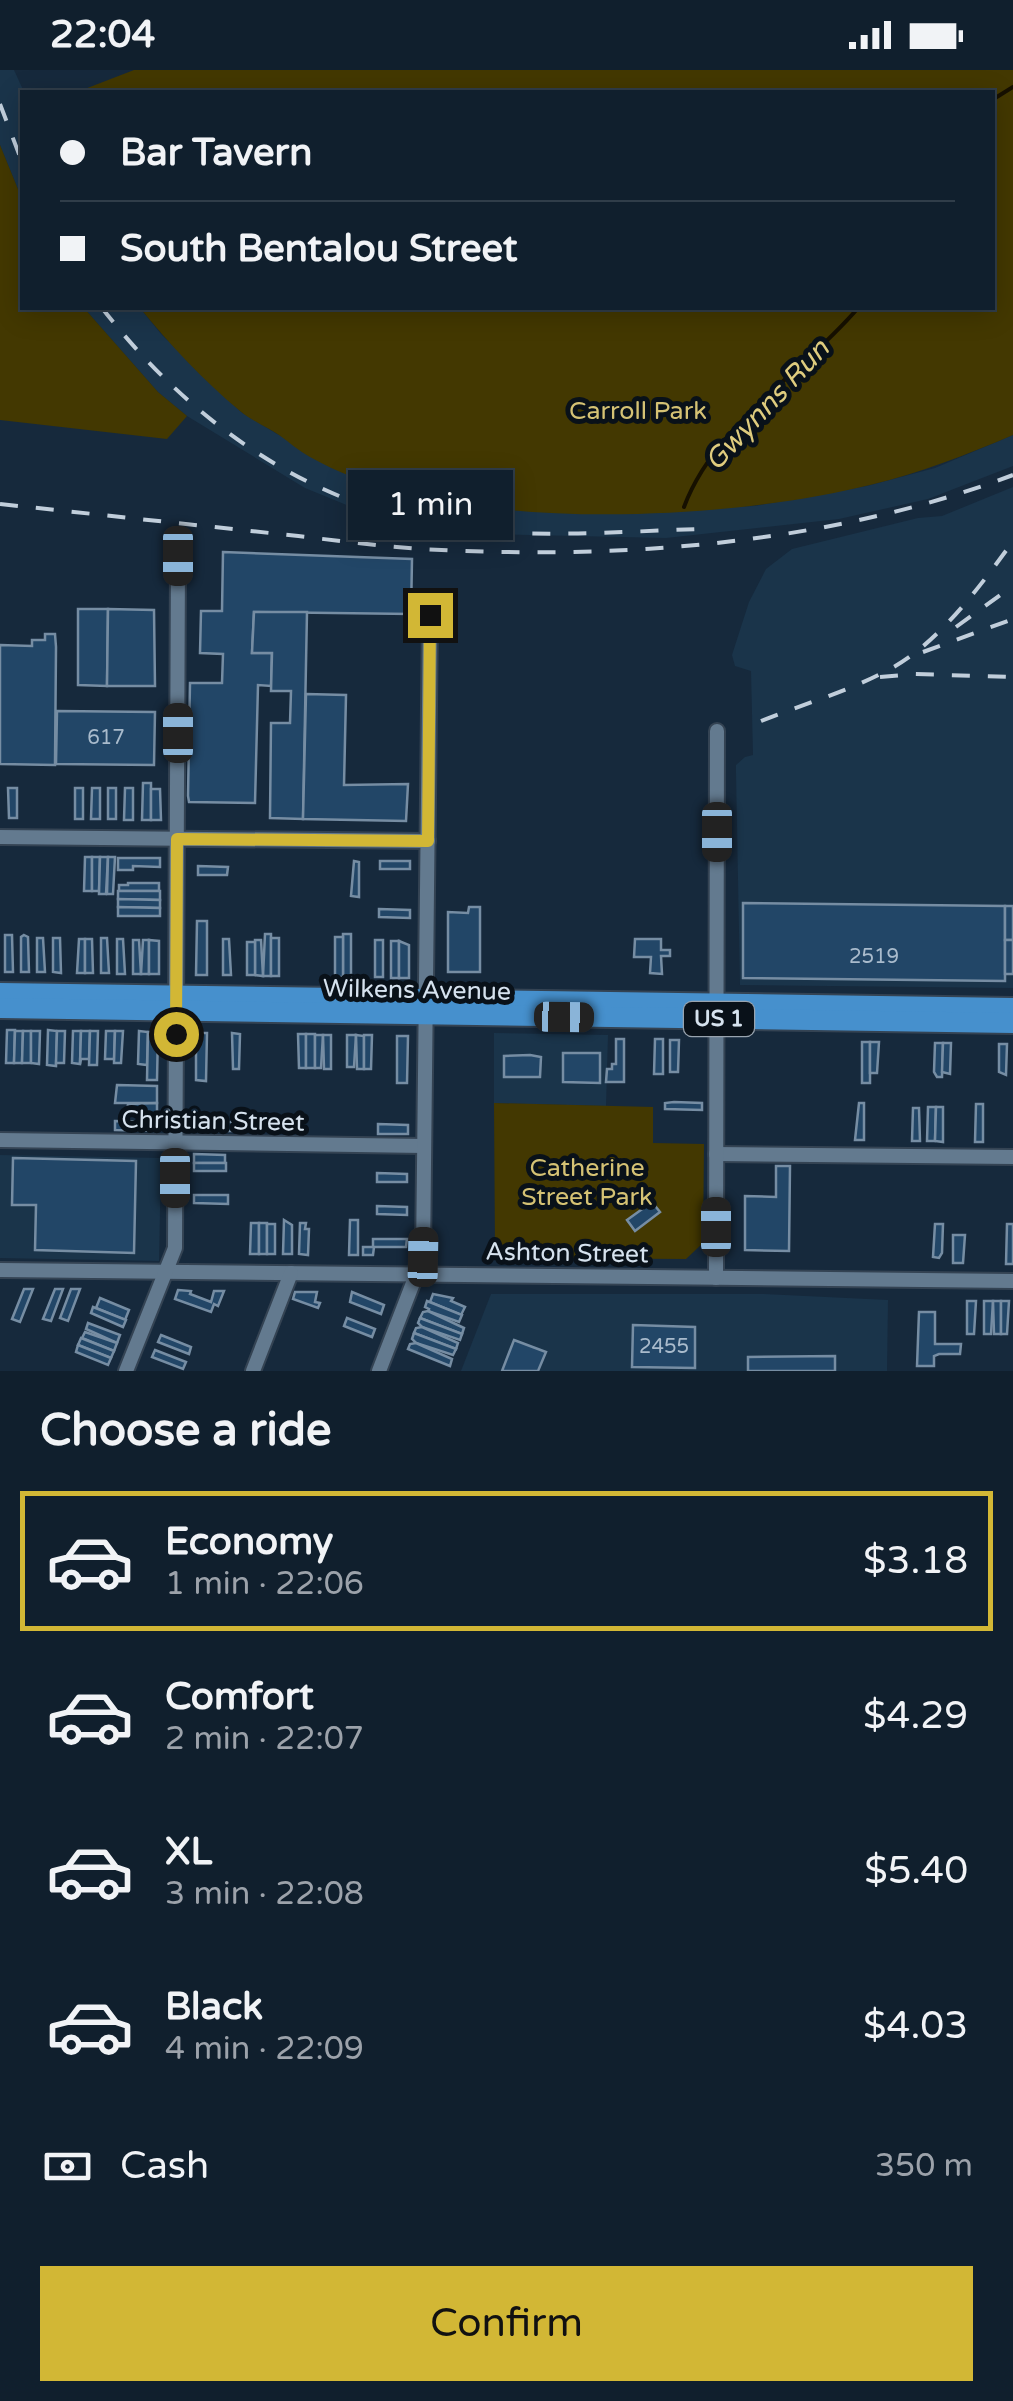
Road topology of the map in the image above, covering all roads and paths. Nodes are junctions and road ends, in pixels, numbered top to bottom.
1 (178, 556) dead end
2 (430, 615) dead end
3 (718, 732) dead end
4 (0, 838) edge
5 (177, 839) junction
6 (428, 841) junction
7 (0, 993) edge
8 (176, 1003) junction
9 (426, 1007) junction
10 (0, 1008) edge
11 (1013, 1008) edge
12 (717, 1011) junction
13 (1013, 1023) edge
14 (0, 1140) edge
15 (175, 1143) junction
16 (424, 1146) junction
17 (716, 1154) junction
18 (1013, 1156) edge
19 (0, 1270) edge
20 (166, 1272) junction
21 (291, 1273) junction
22 (417, 1274) junction
23 (716, 1278) junction
24 (1013, 1281) edge
25 (126, 1371) edge
26 (253, 1371) edge
27 (379, 1371) edge

1 - 5 street
2 - 6 street
3 - 12 street
4 - 5 street
5 - 6 street
5 - 8 street
6 - 9 street
7 - 8 main road, Wilkens Avenue / US 1
8 - 9 main road, Wilkens Avenue / US 1
8 - 10 main road, Wilkens Avenue / US 1
8 - 15 street
9 - 12 main road, Wilkens Avenue / US 1
9 - 16 street
11 - 12 main road, Wilkens Avenue / US 1
12 - 13 main road, Wilkens Avenue / US 1
12 - 17 street
14 - 15 street, Christian Street
15 - 16 street, Christian Street
15 - 20 street
16 - 22 street
17 - 18 street
17 - 23 street
19 - 20 street, Ashton Street
20 - 21 street, Ashton Street
20 - 25 street
21 - 22 street, Ashton Street
21 - 26 street
22 - 23 street, Ashton Street
22 - 27 street
23 - 24 street, Ashton Street

